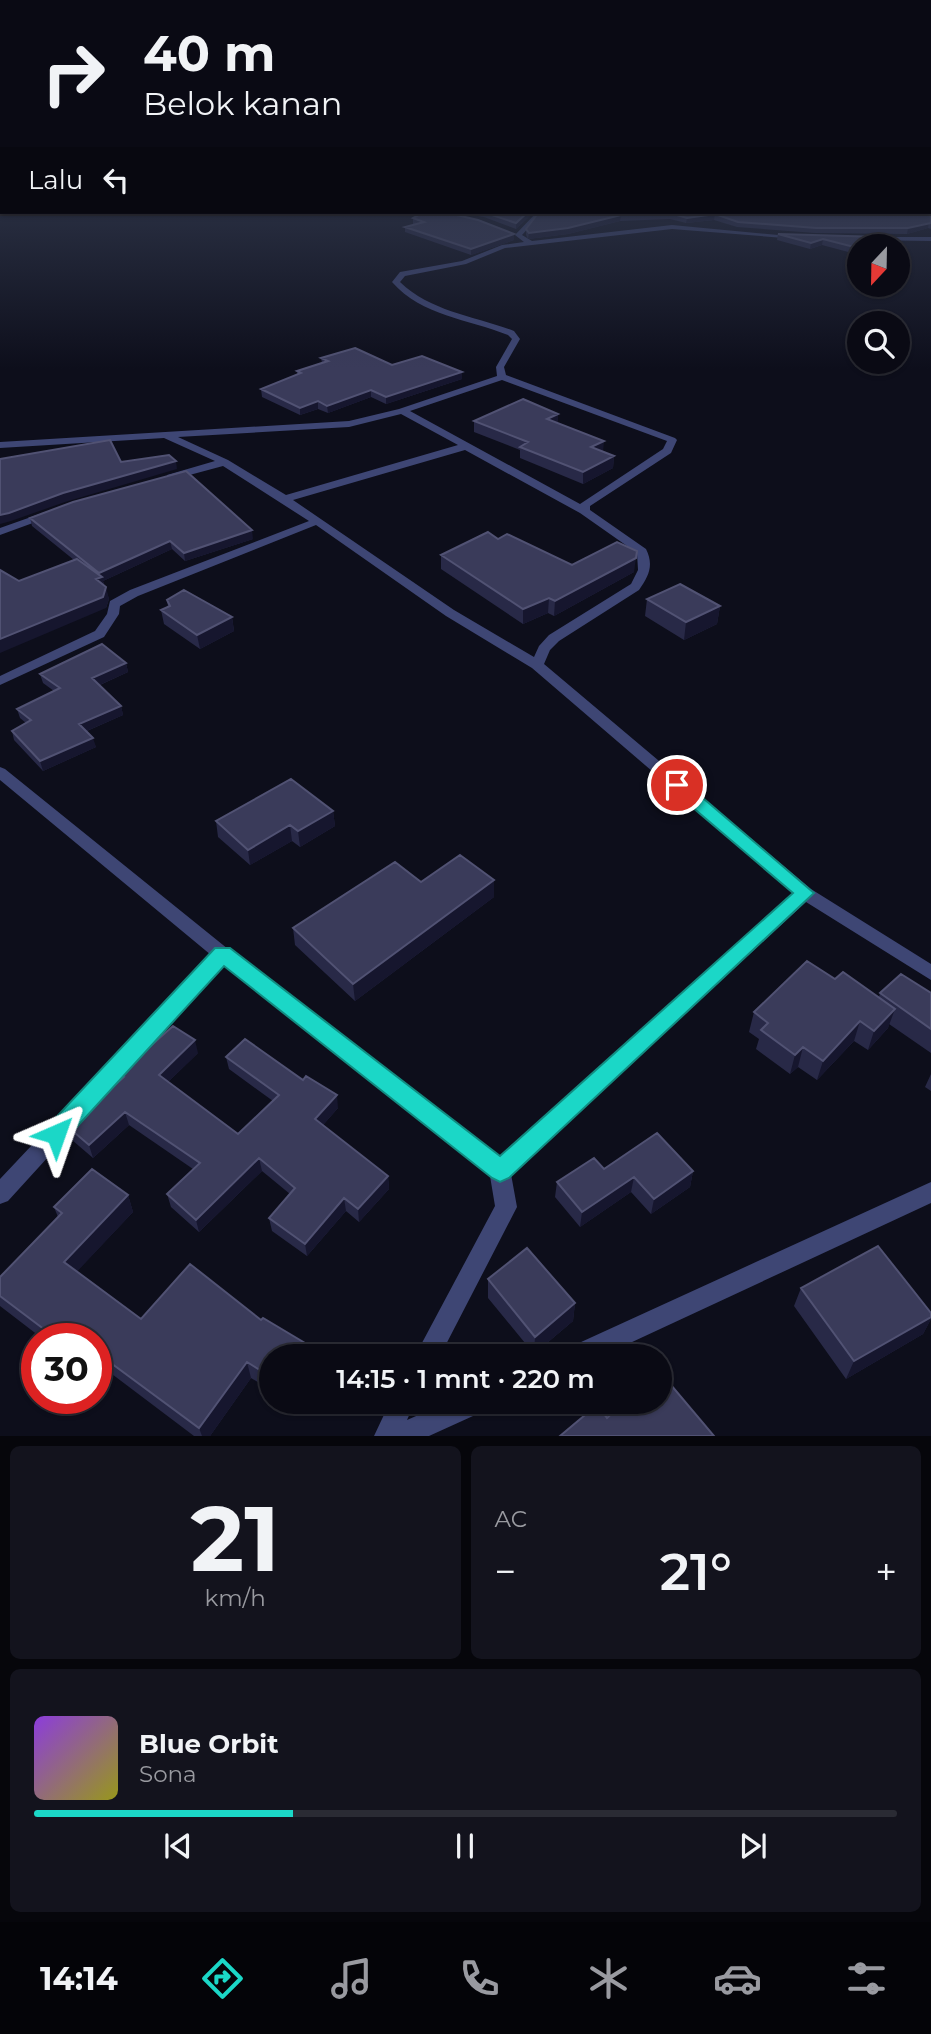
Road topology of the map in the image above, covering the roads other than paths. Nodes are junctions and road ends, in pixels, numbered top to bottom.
1 (518, 235) edge
2 (601, 235) edge
3 (779, 235) edge
4 (806, 237) edge
5 (910, 239) edge
6 (931, 239) edge
7 (531, 243) junction
8 (502, 377) junction
9 (402, 411) junction
10 (165, 435) junction
11 (0, 445) edge
12 (463, 447) junction
13 (224, 462) junction
14 (158, 482) edge
15 (285, 499) junction
16 (58, 510) edge
17 (583, 511) junction
18 (315, 522) junction
19 (0, 532) edge
20 (537, 665) junction
21 (0, 681) edge
22 (0, 772) edge
23 (805, 893) junction
24 (222, 954) junction
25 (931, 973) edge
26 (500, 1171) junction
27 (931, 1192) edge
28 (0, 1194) edge
29 (433, 1344) edge
30 (603, 1344) edge
31 (397, 1414) edge
32 (449, 1414) edge
33 (386, 1436) edge
34 (400, 1436) edge

1 - 7 street
2 - 7 street
3 - 4 street
5 - 6 street
7 - 8 street
8 - 9 street
8 - 17 street
9 - 10 street
9 - 12 street
10 - 11 street
10 - 13 street
12 - 15 street
12 - 17 street
13 - 14 street
13 - 15 street
15 - 18 street
16 - 19 street
17 - 20 street
18 - 20 street
18 - 21 street
20 - 23 street
22 - 24 street
23 - 25 street
23 - 26 street
24 - 26 street
24 - 28 street
26 - 29 street
27 - 30 street
31 - 33 street
32 - 34 street

